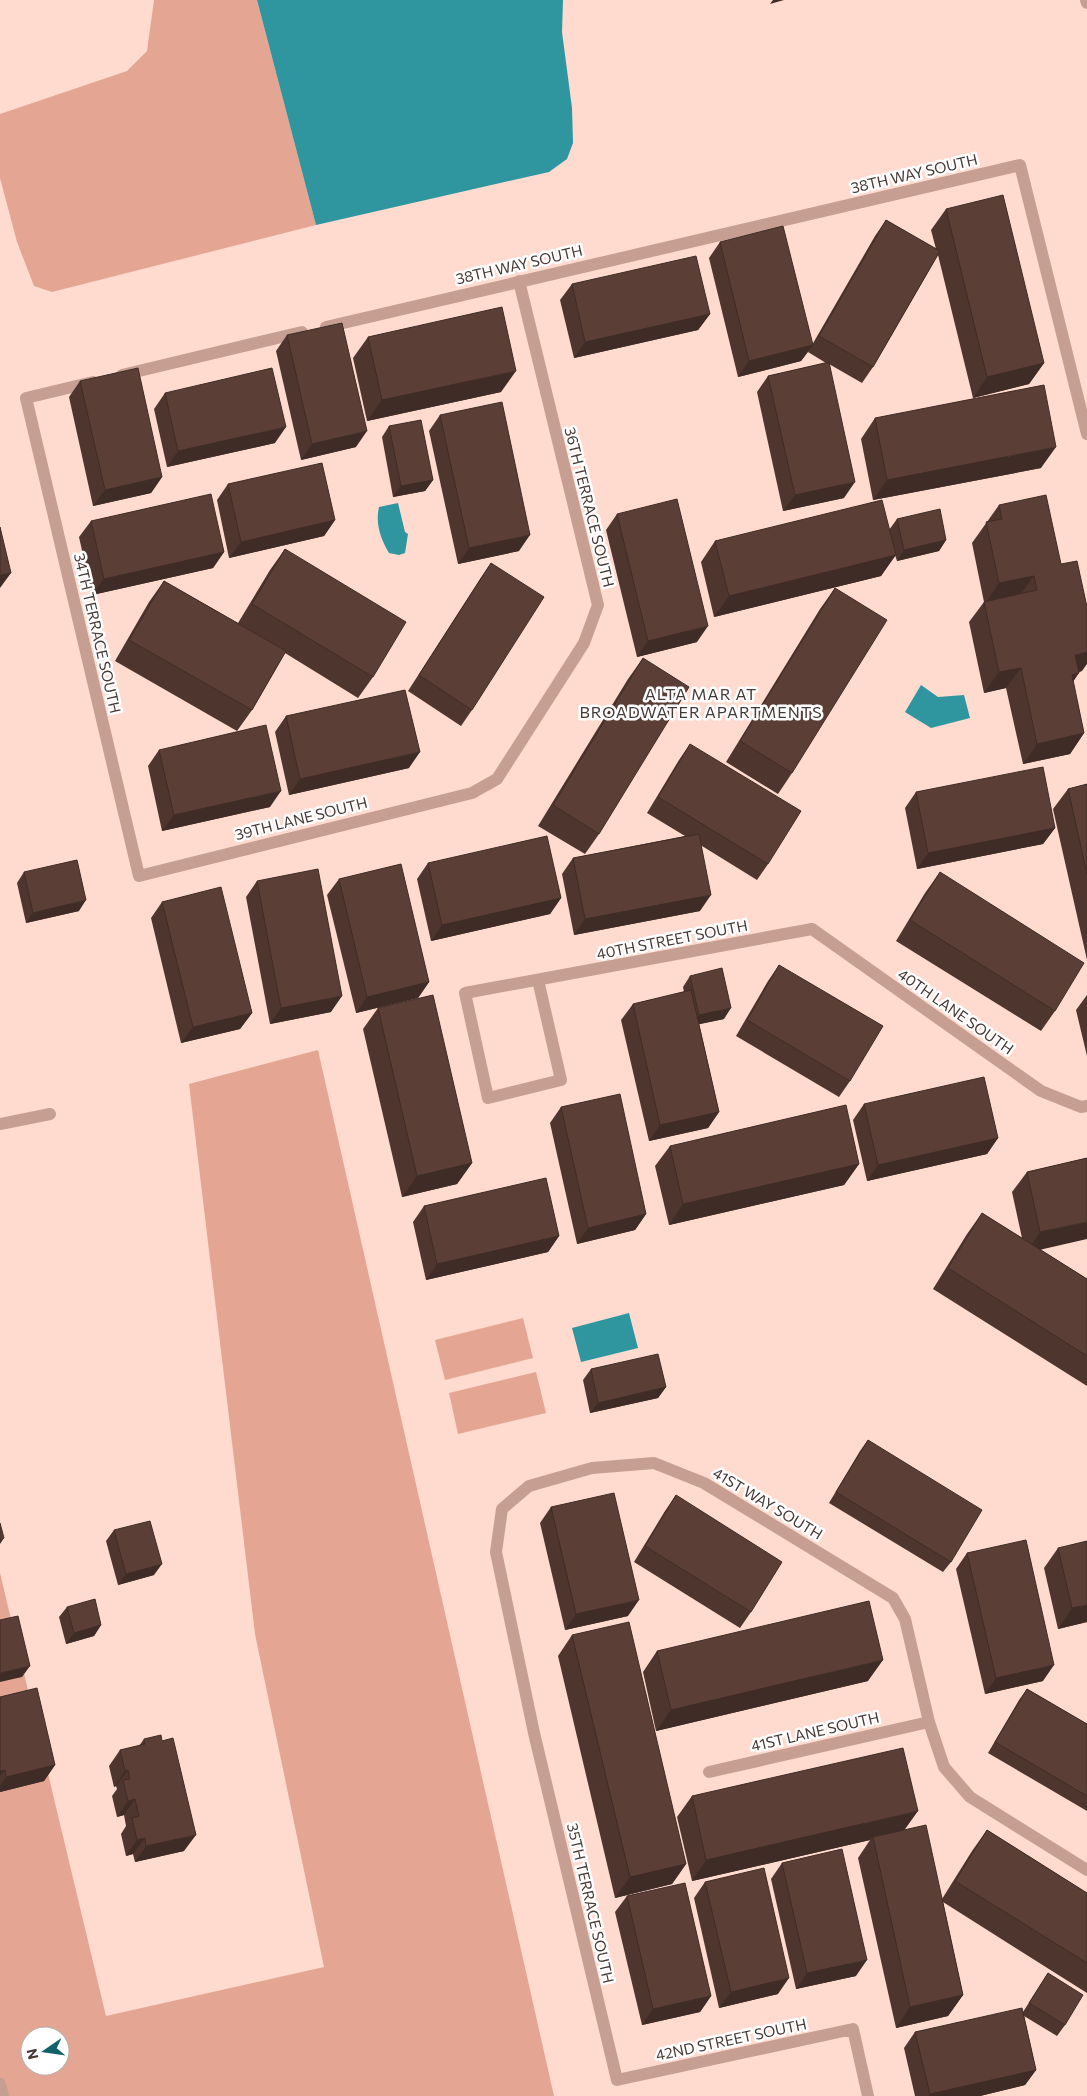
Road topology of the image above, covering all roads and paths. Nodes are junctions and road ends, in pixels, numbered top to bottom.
1 (519, 281) junction
2 (26, 398) joint
3 (1087, 434) edge
4 (472, 793) joint
5 (138, 876) joint
6 (812, 929) joint
7 (538, 980) junction
8 (1087, 1106) edge
9 (50, 1114) dead end
10 (0, 1124) edge
11 (929, 1722) junction
12 (534, 1733) joint
13 (708, 1772) dead end
14 (1087, 1870) edge
15 (617, 2080) joint
16 (0, 2084) edge
17 (3, 2096) edge
18 (868, 2096) edge

1 - 2 street, 38TH WAY SOUTH
1 - 3 street, 38TH WAY SOUTH
1 - 4 street, 36TH TERRACE SOUTH
2 - 5 street, 34TH TERRACE SOUTH
4 - 5 street, 39TH LANE SOUTH
6 - 7 street, 40TH STREET SOUTH
6 - 8 street, 40TH LANE SOUTH
7 - 7 street, 40TH STREET SOUTH
9 - 10 street
11 - 12 street, 41ST WAY SOUTH
11 - 13 street, 41ST LANE SOUTH
11 - 14 street, 41ST WAY SOUTH
12 - 15 street, 35TH TERRACE SOUTH
15 - 18 street, 42ND STREET SOUTH
16 - 17 street

